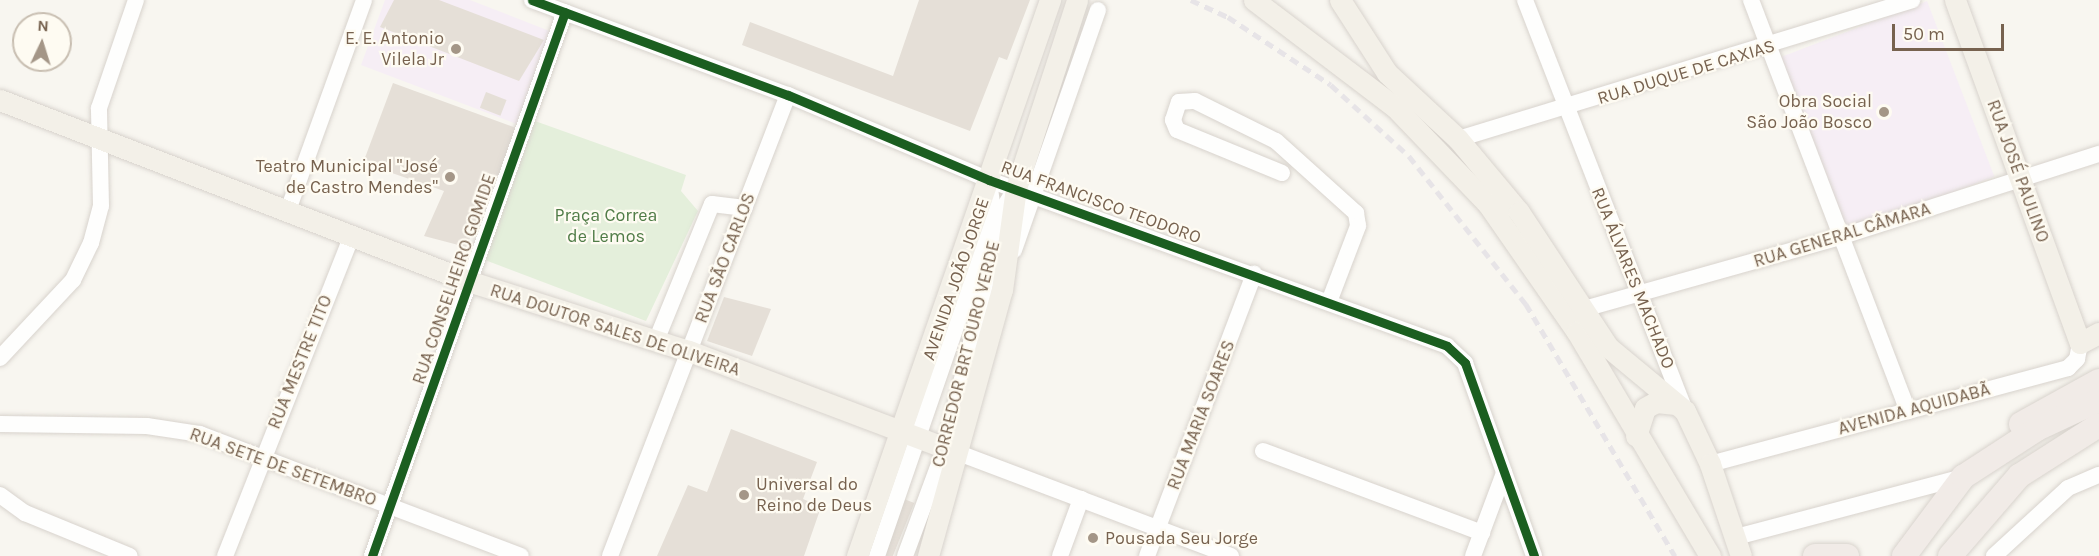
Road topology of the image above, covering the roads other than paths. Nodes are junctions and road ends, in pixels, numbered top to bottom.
1 (136, 0) edge
2 (364, 0) edge
3 (532, 0) edge
4 (1050, 0) edge
5 (1077, 0) edge
6 (1254, 0) edge
7 (1340, 0) edge
8 (1525, 0) edge
9 (1751, 0) edge
10 (1912, 0) edge
11 (1955, 0) edge
12 (1098, 10) dead end
13 (565, 12) junction
14 (1768, 46) junction
15 (788, 95) junction
16 (0, 100) edge
17 (1566, 110) junction
18 (96, 136) junction
19 (1458, 139) junction
20 (2099, 154) edge
21 (1282, 173) dead end
22 (2022, 179) junction
23 (989, 180) junction
24 (1024, 191) junction
25 (746, 208) junction
26 (287, 213) junction
27 (352, 236) junction
28 (1843, 236) junction
29 (1254, 274) junction
30 (471, 282) junction
31 (1643, 295) junction
32 (1329, 302) junction
33 (1584, 309) junction
34 (2099, 333) edge
35 (656, 341) junction
36 (2079, 343) junction
37 (689, 351) junction
38 (0, 358) edge
39 (2099, 381) edge
40 (2099, 400) edge
41 (1681, 407) junction
42 (1908, 411) junction
43 (0, 424) edge
44 (2099, 426) edge
45 (912, 436) junction
46 (1636, 436) junction
47 (2099, 438) edge
48 (952, 440) junction
49 (1263, 451) dead end
50 (1991, 456) junction
51 (262, 457) junction
52 (1710, 464) junction
53 (1504, 473) junction
54 (2099, 475) edge
55 (2019, 476) junction
56 (1962, 477) junction
57 (0, 495) edge
58 (1081, 499) junction
59 (390, 507) junction
60 (1157, 530) junction
61 (1482, 532) junction
62 (1738, 547) edge
63 (130, 556) edge
64 (225, 556) edge
65 (372, 556) edge
66 (521, 556) edge
67 (610, 556) edge
68 (857, 556) edge
69 (877, 556) edge
70 (905, 556) edge
71 (928, 556) edge
72 (1060, 556) edge
73 (1147, 556) edge
74 (1231, 556) edge
75 (1473, 556) edge
76 (1533, 556) edge
77 (1710, 556) edge
78 (1815, 556) edge
79 (1847, 556) edge
80 (1904, 556) edge
81 (1950, 556) edge
82 (1994, 556) edge

1 - 18 street
2 - 26 street
3 - 13 street, RUA FRANCISCO TEODORO
4 - 23 main road, AVENIDA JOÃO JORGE
5 - 24 main road, AVENIDA JOÃO JORGE
6 - 46 main road
7 - 19 main road
8 - 17 street, RUA ÁLVARES MACHADO
9 - 14 street
10 - 14 street, RUA DUQUE DE CAXIAS
11 - 22 main road, RUA JOSÉ PAULINO
12 - 24 street, AVENIDA JOÃO JORGE
13 - 15 street, RUA FRANCISCO TEODORO
13 - 30 street, RUA CONSELHEIRO GOMIDE
14 - 17 street, RUA DUQUE DE CAXIAS
14 - 28 street
15 - 23 street, RUA FRANCISCO TEODORO
15 - 25 street, RUA SÃO CARLOS
16 - 18 main road, RUA DOUTOR SALES DE OLIVEIRA
17 - 19 street, RUA DUQUE DE CAXIAS
17 - 31 street, RUA ÁLVARES MACHADO
18 - 26 main road, RUA DOUTOR SALES DE OLIVEIRA
18 - 38 street
19 - 33 main road
20 - 22 street, RUA GENERAL CÂMARA
21 - 32 street
22 - 28 street, RUA GENERAL CÂMARA
22 - 36 main road, RUA JOSÉ PAULINO
23 - 24 street, RUA FRANCISCO TEODORO
23 - 45 main road, AVENIDA JOÃO JORGE
24 - 29 street, RUA FRANCISCO TEODORO
24 - 48 main road, AVENIDA JOÃO JORGE
24 - 48 street, CORREDOR BRT OURO VERDE
25 - 35 street
25 - 37 street, RUA SÃO CARLOS
26 - 27 main road, RUA DOUTOR SALES DE OLIVEIRA
27 - 30 main road, RUA DOUTOR SALES DE OLIVEIRA
27 - 51 street, RUA MESTRE TITO
28 - 31 street, RUA GENERAL CÂMARA
28 - 42 street
29 - 32 street, RUA FRANCISCO TEODORO
29 - 60 street, RUA MARIA SOARES
30 - 35 main road, RUA DOUTOR SALES DE OLIVEIRA
30 - 59 street, RUA CONSELHEIRO GOMIDE
31 - 33 street, RUA GENERAL CÂMARA
31 - 41 street, RUA ÁLVARES MACHADO
32 - 53 street, RUA FRANCISCO TEODORO
33 - 41 main road
34 - 36 main road
35 - 37 main road, RUA DOUTOR SALES DE OLIVEIRA
36 - 42 street, AVENIDA AQUIDABÃ
37 - 45 main road, RUA DOUTOR SALES DE OLIVEIRA
37 - 67 street, RUA SÃO CARLOS
39 - 50 highway
40 - 50 highway
41 - 46 main road
41 - 52 main road, RUA ÁLVARES MACHADO
42 - 52 street, AVENIDA AQUIDABÃ
43 - 51 street, RUA SETE DE SETEMBRO
44 - 55 highway
45 - 48 main road, RUA DOUTOR SALES DE OLIVEIRA
45 - 68 main road, AVENIDA JOÃO JORGE
45 - 69 street, CORREDOR BRT OURO VERDE
46 - 77 main road
47 - 55 highway
48 - 58 street, RUA DOUTOR SALES DE OLIVEIRA
48 - 70 street, CORREDOR BRT OURO VERDE
48 - 71 main road, AVENIDA JOÃO JORGE
49 - 61 street
50 - 56 highway
51 - 59 street, RUA SETE DE SETEMBRO
51 - 64 street, RUA MESTRE TITO
52 - 62 main road, RUA ÁLVARES MACHADO
53 - 61 street
53 - 76 street, RUA FRANCISCO TEODORO
54 - 82 street
55 - 81 highway
56 - 62 street
56 - 80 highway
57 - 63 street
58 - 60 street, RUA DOUTOR SALES DE OLIVEIRA
58 - 72 street
59 - 65 street, RUA CONSELHEIRO GOMIDE
59 - 66 street, RUA SETE DE SETEMBRO
60 - 73 street, RUA MARIA SOARES
60 - 74 street, RUA DOUTOR SALES DE OLIVEIRA
61 - 75 street
78 - 79 highway

